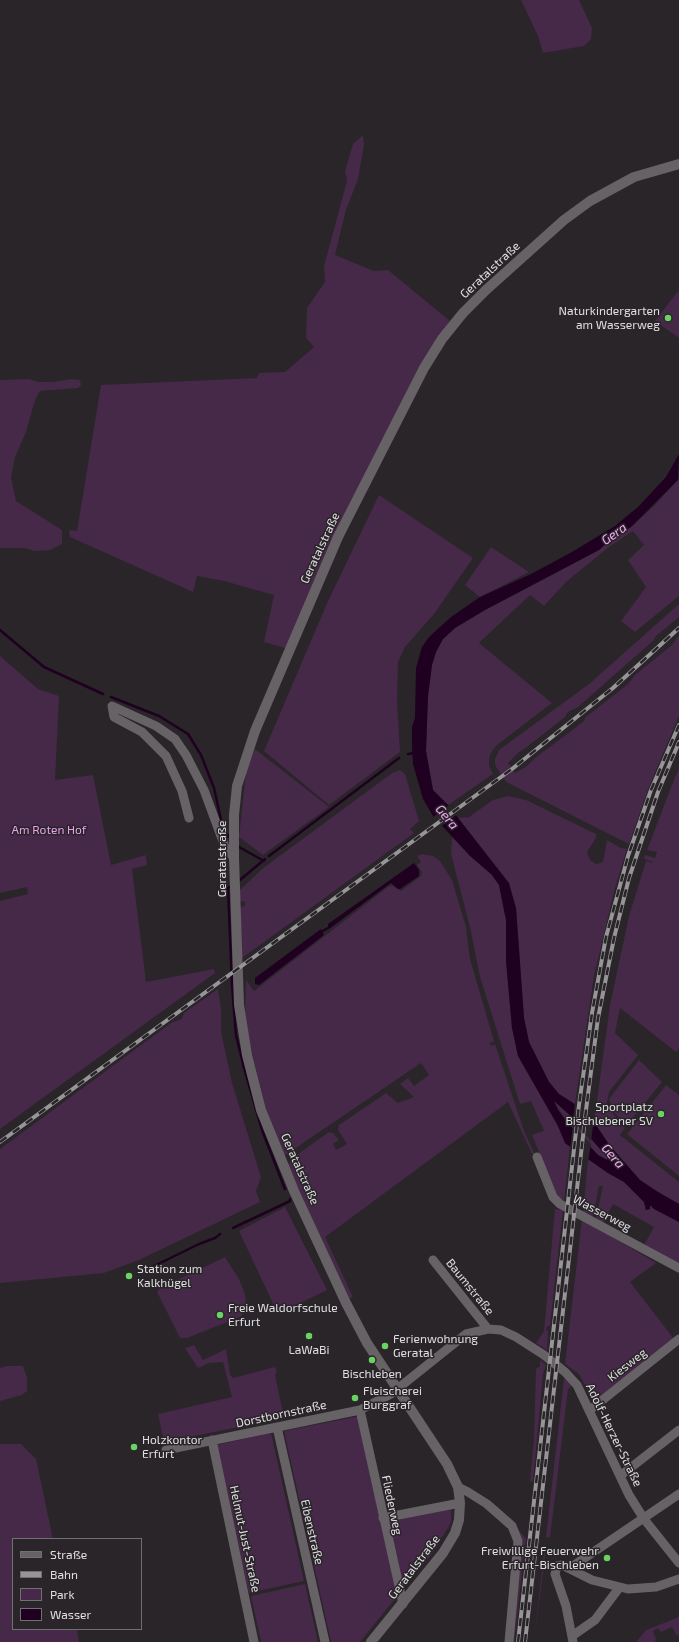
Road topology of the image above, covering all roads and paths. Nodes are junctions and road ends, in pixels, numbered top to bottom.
1 (679, 164) edge
2 (190, 818) dead end
3 (234, 858) junction
4 (537, 1157) dead end
5 (433, 1260) dead end
6 (679, 1268) edge
7 (488, 1329) junction
8 (679, 1339) edge
9 (396, 1390) junction
10 (360, 1410) junction
11 (590, 1410) junction
12 (277, 1427) junction
13 (679, 1430) edge
14 (212, 1440) junction
15 (166, 1450) dead end
16 (620, 1476) junction
17 (458, 1488) junction
18 (679, 1494) edge
19 (460, 1503) junction
20 (383, 1518) junction
21 (644, 1519) junction
22 (679, 1563) edge
23 (570, 1568) junction
24 (679, 1579) edge
25 (619, 1588) junction
26 (402, 1604) junction
27 (572, 1639) edge
28 (254, 1642) edge
29 (325, 1642) edge
30 (371, 1642) edge
31 (509, 1642) edge

1 - 3 street, Geratalstraße
2 - 3 street
3 - 9 street, Geratalstraße
4 - 6 street, Wasserweg
5 - 7 street, Baumstraße
7 - 9 street, Adolf-Herzer-Straße
7 - 11 street, Adolf-Herzer-Straße
8 - 11 street, Kiesweg
9 - 10 street, Dorstbornstraße
9 - 17 street, Geratalstraße
10 - 12 street, Dorstbornstraße
10 - 20 street, Fliederweg
11 - 16 street, Adolf-Herzer-Straße
12 - 14 street, Dorstbornstraße
12 - 29 street, Eibenstraße
13 - 16 street
14 - 15 street, Dorstbornstraße
14 - 28 street, Helmut-Just-Straße
16 - 21 street, Adolf-Herzer-Straße
17 - 19 street, Geratalstraße
17 - 31 street
18 - 21 street
19 - 20 street
19 - 26 street, Geratalstraße
20 - 26 street, Fliederweg
21 - 22 street, Adolf-Herzer-Straße
21 - 23 street
23 - 25 street
23 - 27 street
24 - 25 street
25 - 27 street
26 - 30 street, Geratalstraße

